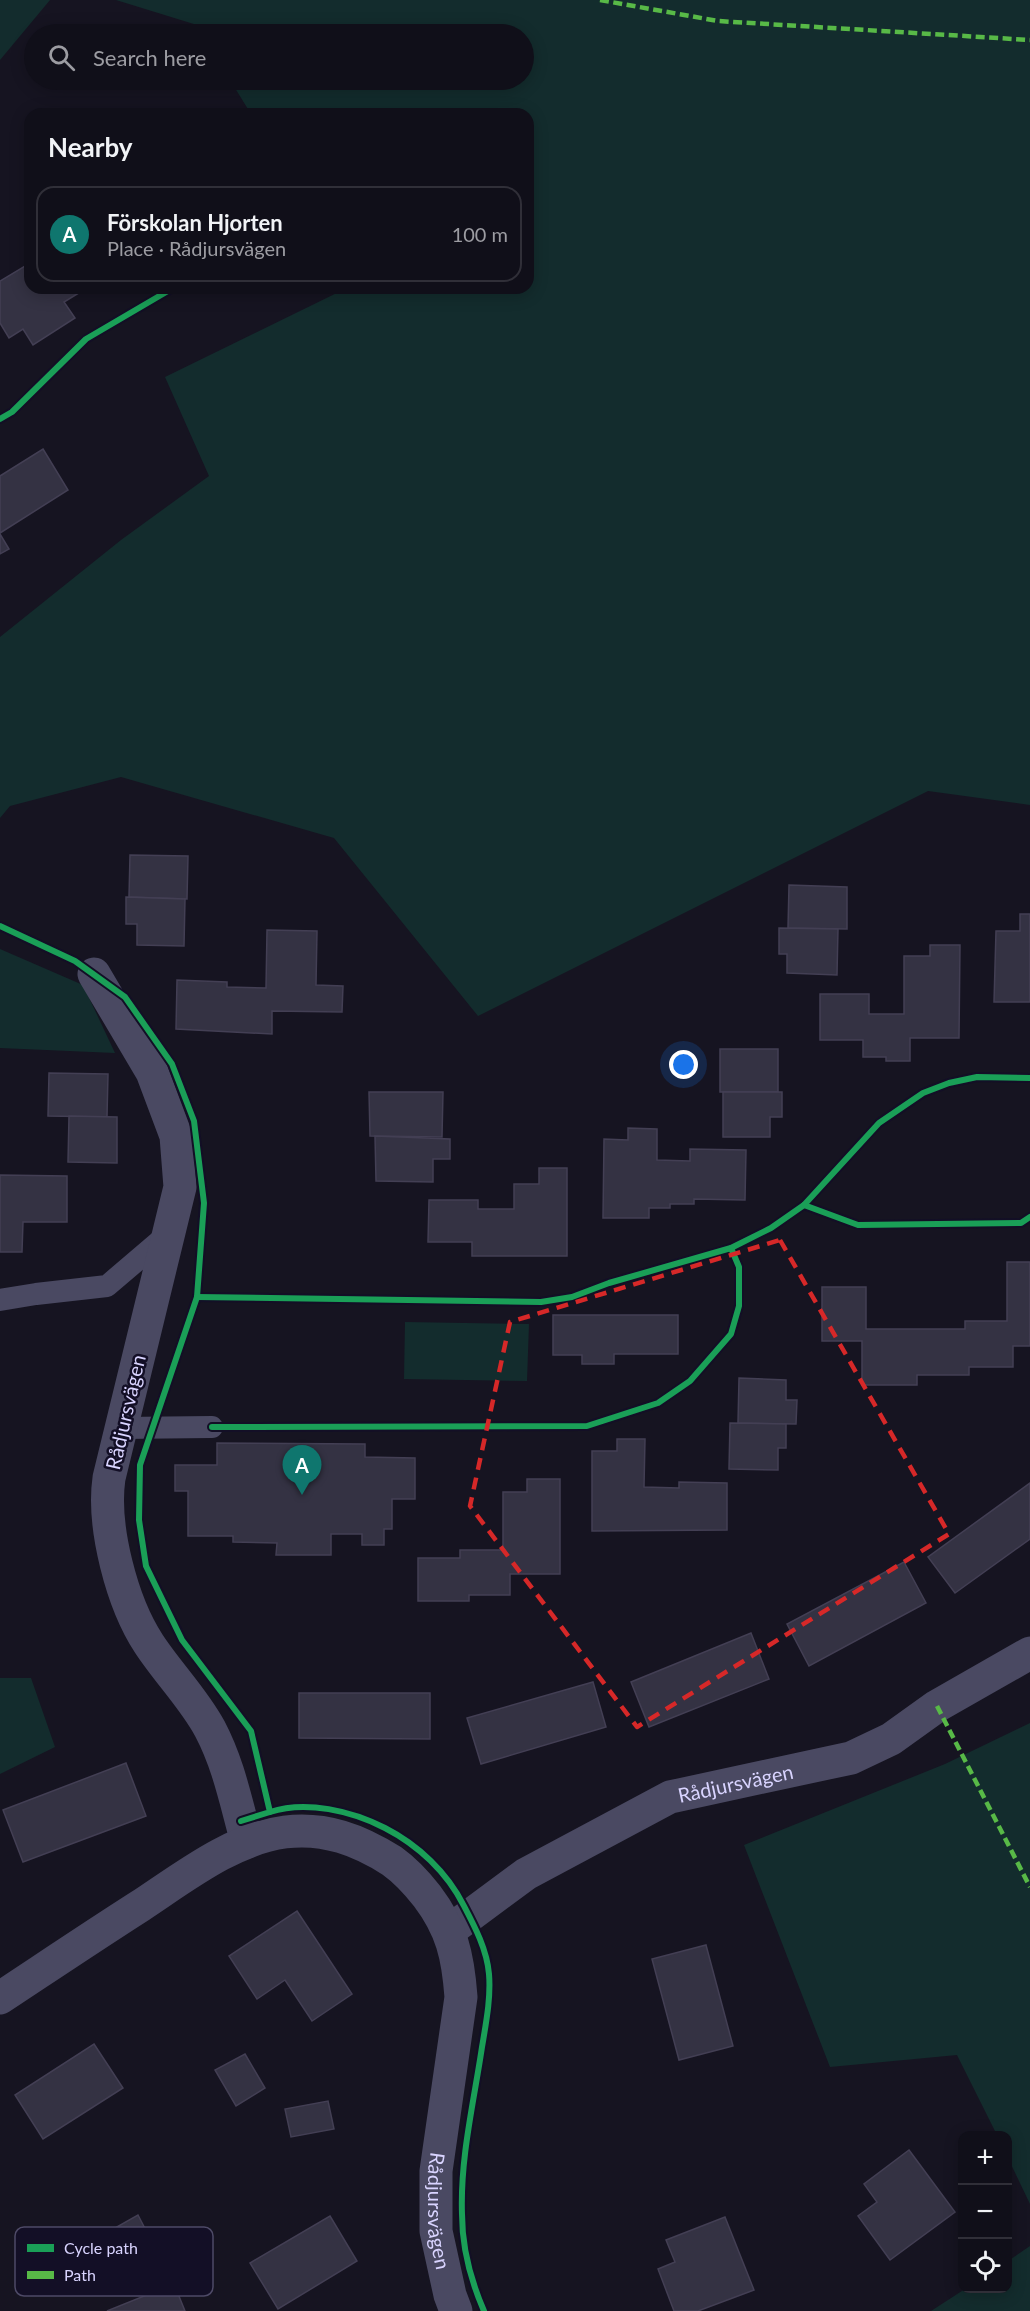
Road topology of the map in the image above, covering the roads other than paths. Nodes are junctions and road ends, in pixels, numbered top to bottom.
1 (94, 974) dead end
2 (169, 1233) junction
3 (0, 1300) edge
4 (212, 1427) dead end
5 (121, 1428) junction
6 (1030, 1653) edge
7 (247, 1842) junction
8 (449, 1931) junction
9 (0, 1998) edge
10 (456, 2311) edge

1 - 2 street, Rådjursvägen
2 - 3 lane
2 - 5 street, Rådjursvägen
4 - 5 lane
5 - 7 street, Rådjursvägen
6 - 8 street, Rådjursvägen
7 - 8 street, Rådjursvägen
7 - 9 street, Rådjursvägen
8 - 10 street, Rådjursvägen

